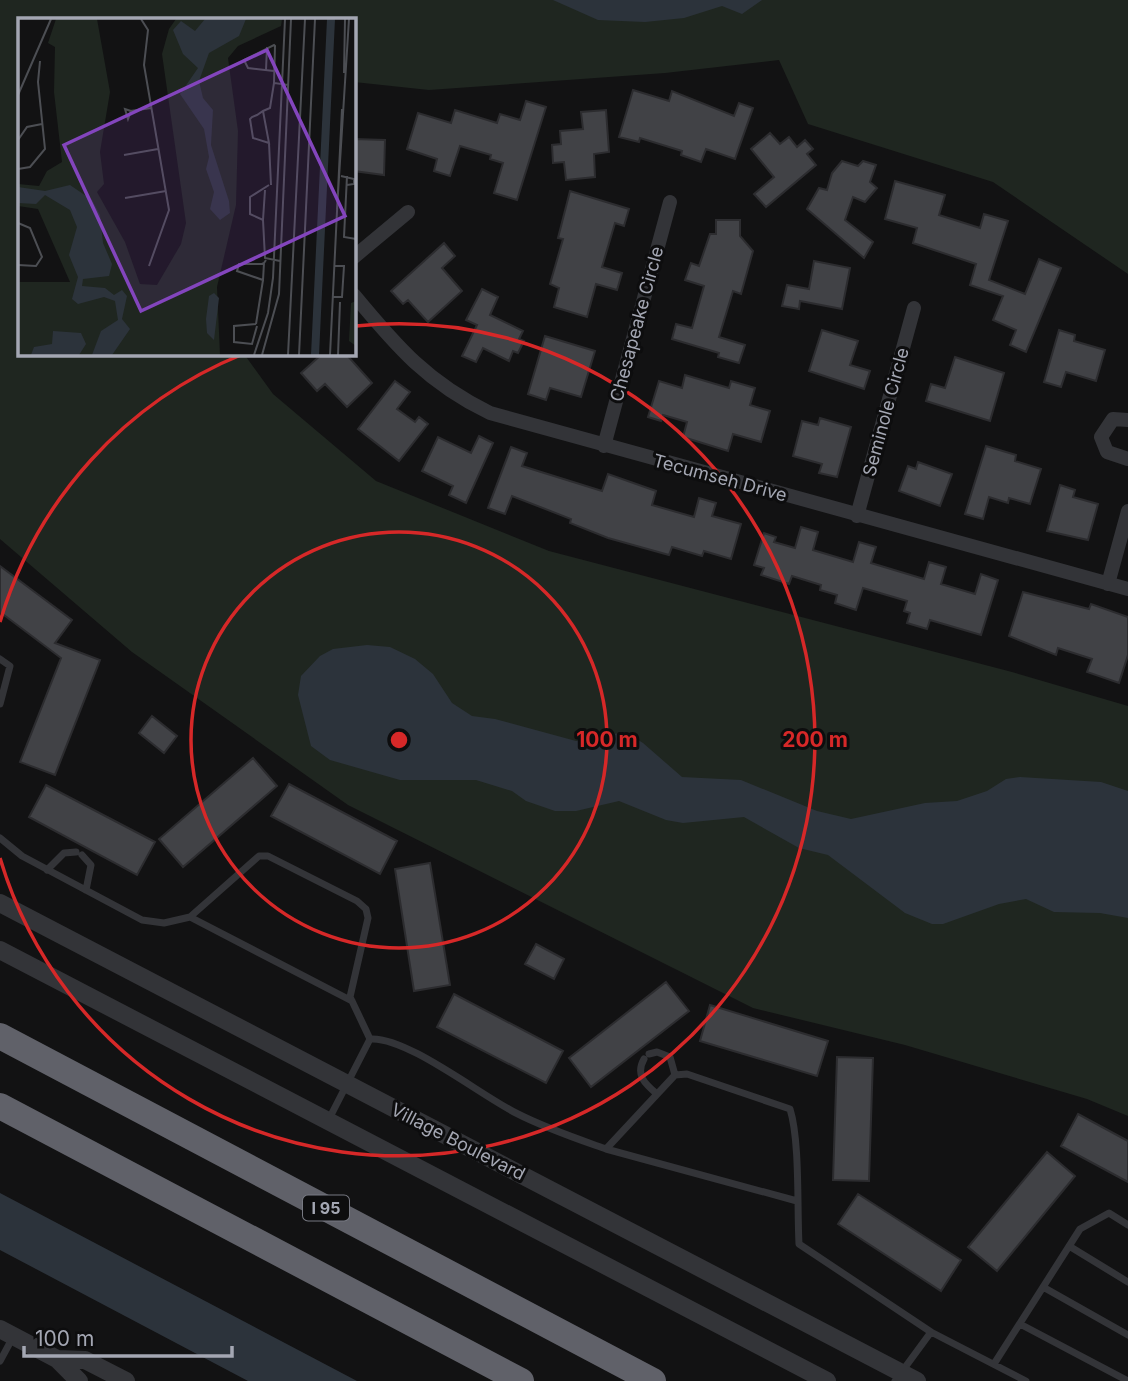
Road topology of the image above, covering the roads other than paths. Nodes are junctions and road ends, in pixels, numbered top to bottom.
1 (670, 202) dead end
2 (408, 212) dead end
3 (355, 256) edge
4 (355, 296) edge
5 (914, 307) dead end
6 (1128, 420) edge
7 (604, 446) junction
8 (1128, 459) edge
9 (1128, 512) edge
10 (857, 516) junction
11 (1108, 584) junction
12 (1128, 589) edge
13 (0, 659) edge
14 (0, 704) edge
15 (0, 838) edge
16 (47, 870) junction
17 (86, 890) junction
18 (0, 903) edge
19 (190, 917) junction
20 (0, 950) edge
21 (352, 1001) junction
22 (0, 1036) edge
23 (370, 1039) junction
24 (676, 1075) junction
25 (347, 1085) junction
26 (657, 1094) junction
27 (0, 1106) edge
28 (327, 1122) junction
29 (606, 1149) junction
30 (797, 1201) junction
31 (1128, 1225) edge
32 (1069, 1246) junction
33 (1128, 1282) edge
34 (1043, 1287) junction
35 (1020, 1324) junction
36 (931, 1332) junction
37 (6, 1333) edge
38 (1128, 1335) edge
39 (57, 1359) junction
40 (0, 1361) edge
41 (994, 1364) junction
42 (898, 1376) edge
43 (79, 1381) edge
44 (126, 1381) edge
45 (520, 1381) edge
46 (653, 1381) edge
47 (827, 1381) edge
48 (917, 1381) edge
49 (1026, 1381) edge
50 (1128, 1381) edge

1 - 7 street, Chesapeake Circle
2 - 3 street
4 - 7 street, Tecumseh Drive
5 - 10 street, Seminole Circle
6 - 8 street
7 - 10 street, Tecumseh Drive
9 - 11 street
10 - 11 street, Tecumseh Drive
11 - 12 street, Tecumseh Drive
13 - 14 lane
15 - 16 lane
16 - 17 lane
16 - 17 lane
17 - 19 lane
18 - 25 street, Village Boulevard
19 - 21 lane
19 - 21 lane
20 - 28 street
21 - 23 lane
22 - 46 highway, I 95
23 - 25 lane
23 - 29 lane
24 - 26 lane
24 - 26 lane
24 - 30 lane
25 - 28 lane
25 - 42 street, Village Boulevard
26 - 29 lane
27 - 45 highway
28 - 47 street
29 - 30 lane
30 - 36 lane
31 - 32 lane
32 - 33 lane
32 - 34 lane
34 - 35 lane
34 - 38 lane
35 - 41 lane
35 - 50 lane
36 - 41 lane
36 - 42 lane
37 - 39 street
37 - 40 lane
39 - 43 street
39 - 44 street
41 - 49 lane
42 - 48 street, Village Boulevard

